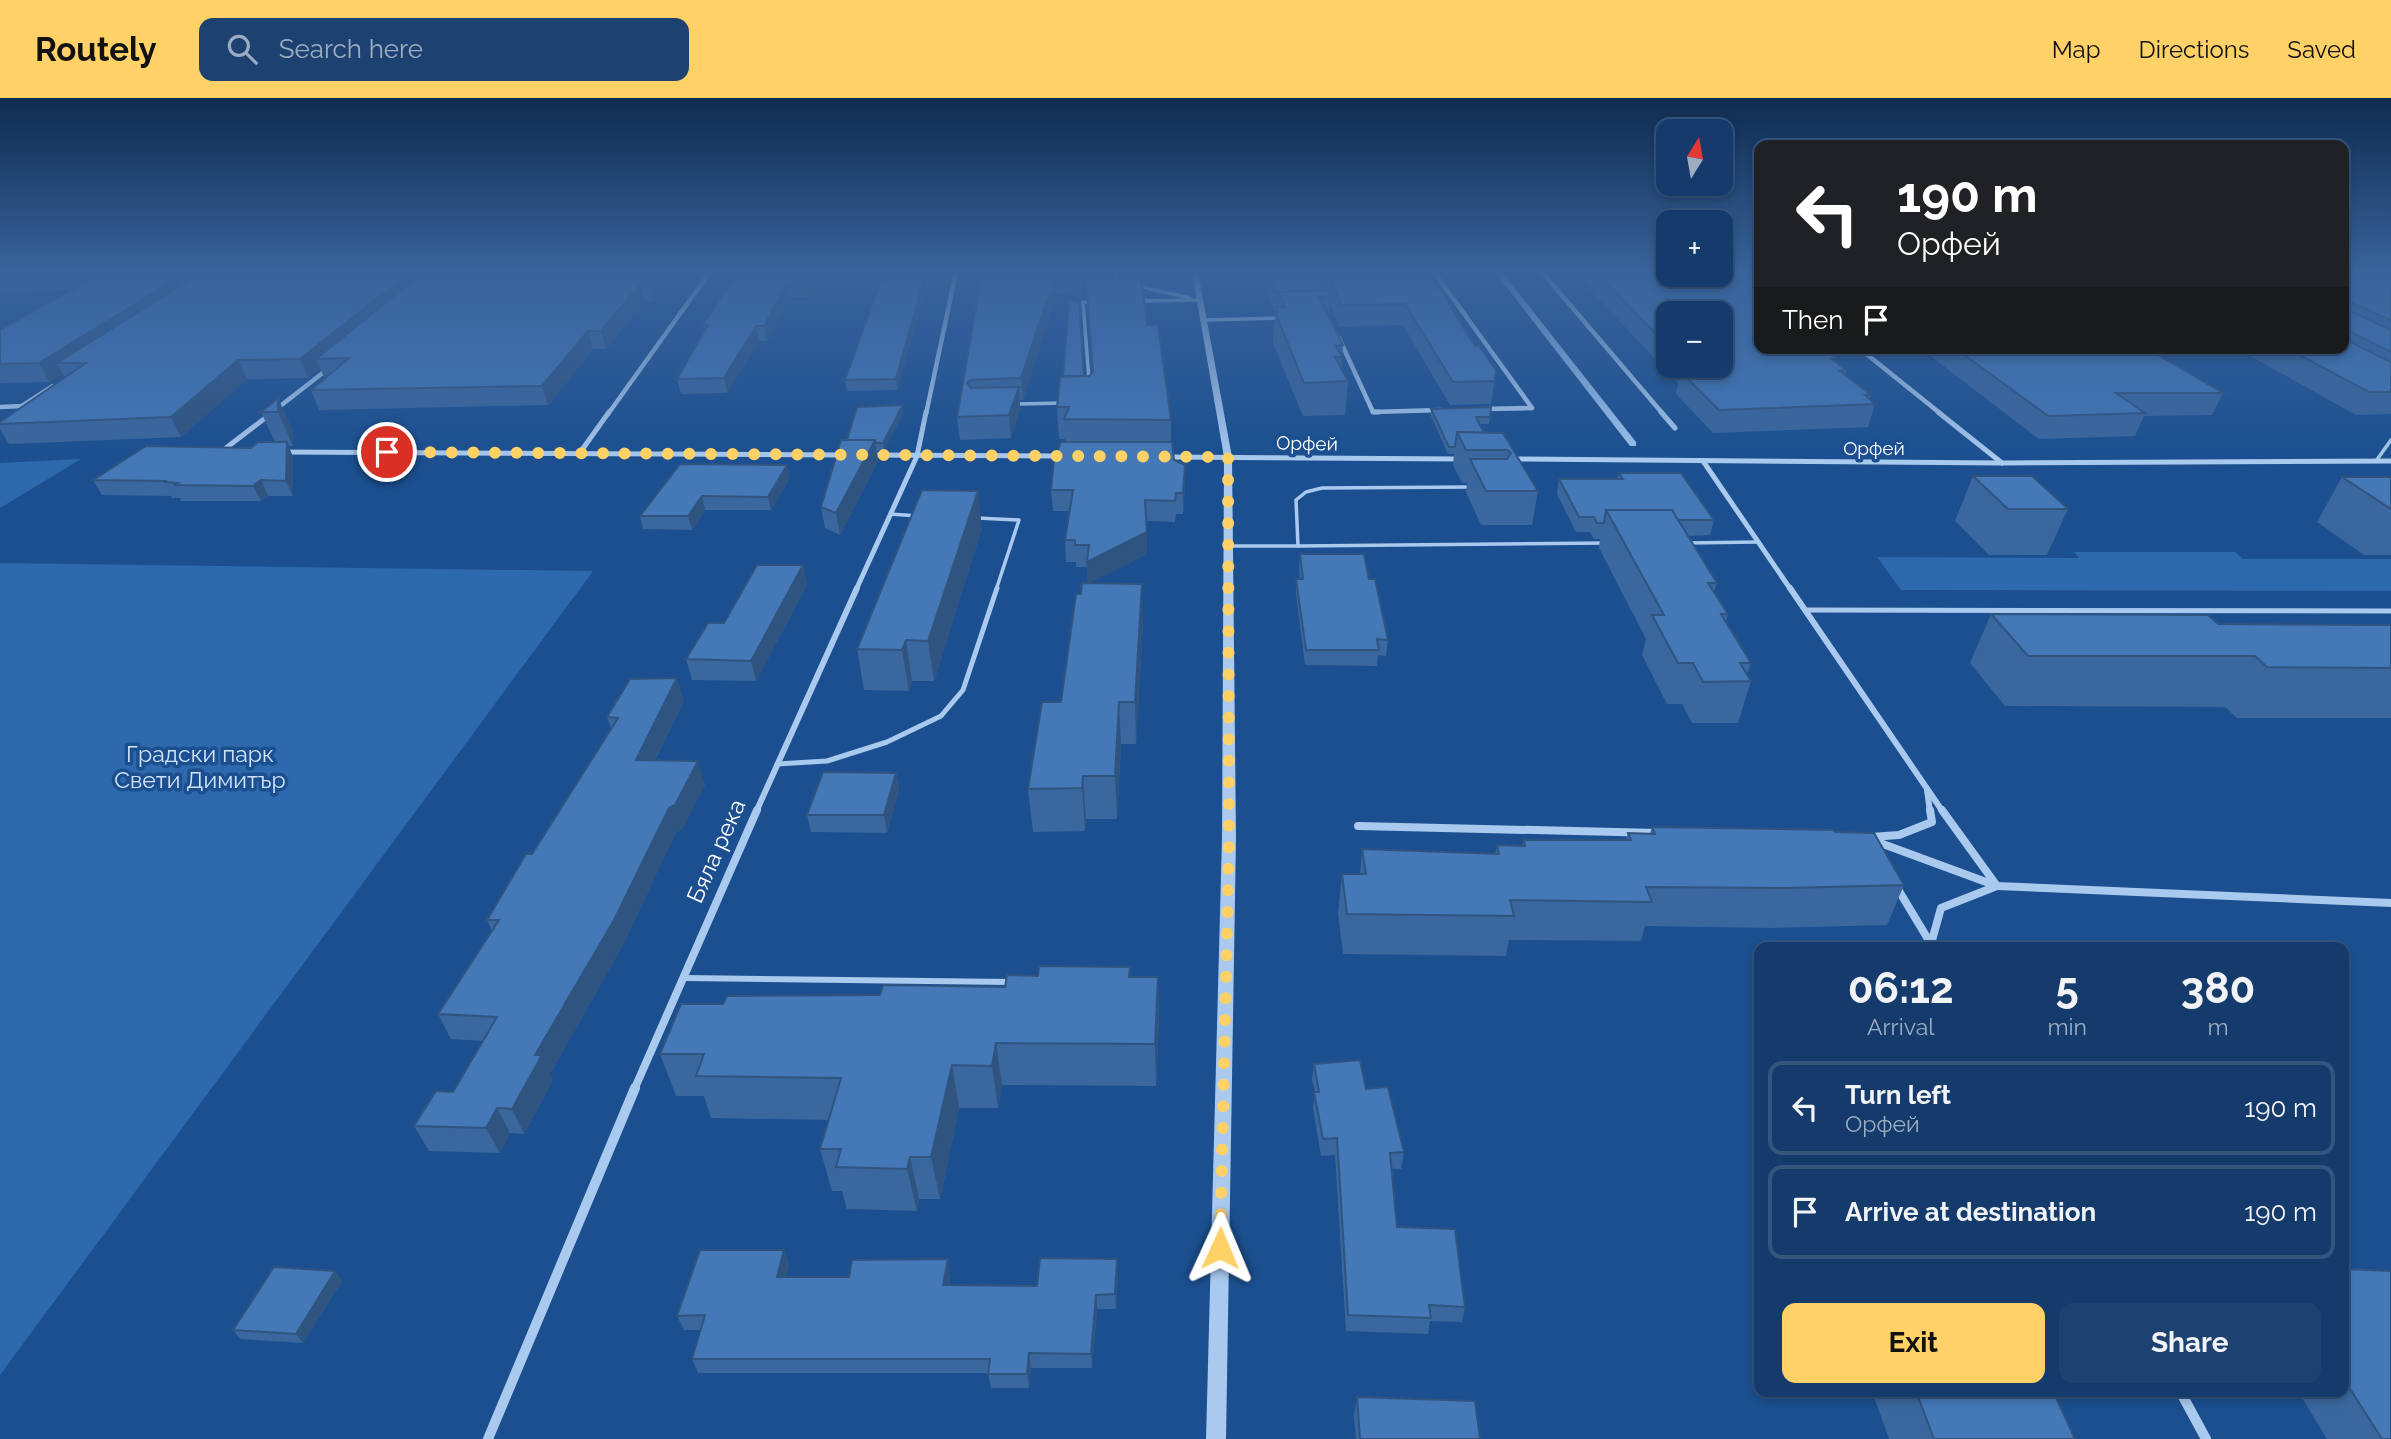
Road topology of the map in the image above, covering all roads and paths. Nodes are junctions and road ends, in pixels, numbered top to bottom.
1 (664, 335) edge
2 (943, 335) edge
3 (1086, 335) edge
4 (1207, 335) edge
5 (1337, 335) edge
6 (1479, 335) edge
7 (1595, 335) edge
8 (1866, 354) edge
9 (338, 360) edge
10 (56, 384) edge
11 (1090, 389) edge
12 (1064, 403) edge
13 (1012, 404) edge
14 (0, 407) edge
15 (1479, 409) edge
16 (1452, 410) edge
17 (1675, 428) dead end
18 (2391, 440) edge
19 (236, 451) edge
20 (277, 452) edge
21 (579, 454) junction
22 (849, 455) edge
23 (863, 455) edge
24 (917, 456) junction
25 (1079, 456) edge
26 (1160, 456) edge
27 (1228, 457) junction
28 (1465, 459) edge
29 (1507, 459) edge
30 (1703, 461) junction
31 (2376, 461) junction
32 (2391, 461) edge
33 (2002, 463) junction
34 (1474, 487) edge
35 (890, 514) junction
36 (929, 516) edge
37 (967, 518) edge
38 (1759, 542) junction
39 (1620, 543) edge
40 (1676, 543) edge
41 (1298, 545) junction
42 (1228, 546) junction
43 (1806, 610) junction
44 (2391, 611) edge
45 (777, 764) junction
46 (1926, 786) junction
47 (1358, 826) dead end
48 (1674, 833) edge
49 (1866, 838) junction
50 (1874, 849) edge
51 (1888, 873) edge
52 (1997, 886) junction
53 (2391, 903) edge
54 (1930, 942) edge
55 (1933, 942) edge
56 (681, 978) junction
57 (1025, 982) edge
58 (2183, 1397) edge
59 (488, 1439) edge
60 (1216, 1439) edge
61 (2206, 1439) edge

1 - 21 street
2 - 24 street, Бяла река
3 - 11 lane
4 - 27 street
5 - 16 street
6 - 15 street
7 - 17 street
8 - 33 street
9 - 19 street
10 - 14 street
12 - 13 lane
18 - 31 lane
20 - 21 street
21 - 22 street
23 - 24 street
24 - 25 street
24 - 35 street, Бяла река
26 - 27 street, Орфей
27 - 28 street, Орфей
27 - 42 street
29 - 30 street, Орфей
30 - 33 street, Орфей
30 - 38 street
31 - 32 street, Орфей
31 - 33 street, Орфей
34 - 41 lane
35 - 36 lane
35 - 45 street, Бяла река
37 - 45 lane
38 - 40 lane
38 - 43 street
39 - 41 lane
41 - 42 lane
42 - 60 street
43 - 44 lane
43 - 46 street
45 - 56 street, Бяла река
46 - 49 street
46 - 52 street
47 - 48 street
49 - 50 street
49 - 52 street
51 - 54 street
52 - 53 street
52 - 55 street
56 - 57 lane
56 - 59 street, Бяла река
58 - 61 street

